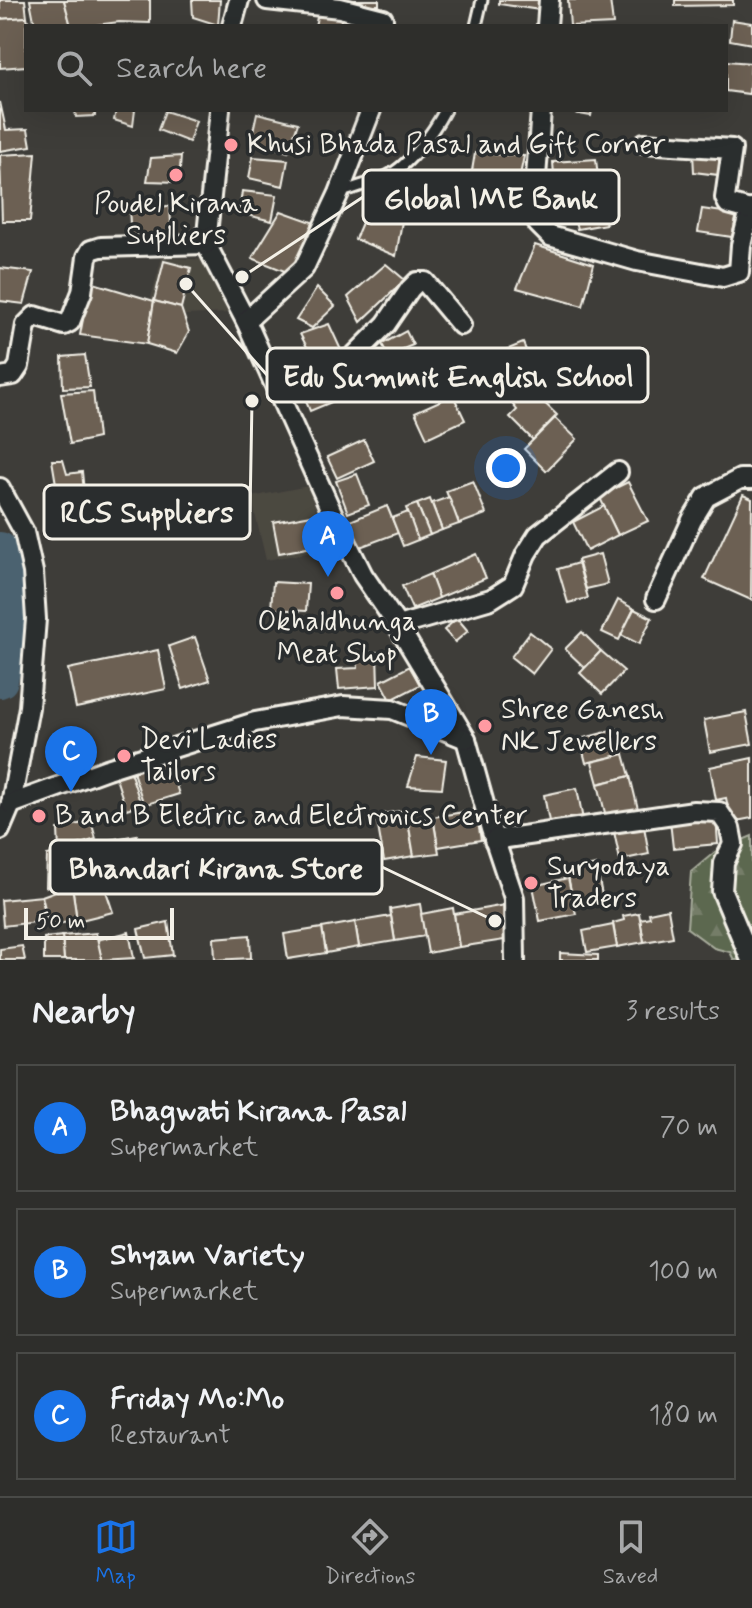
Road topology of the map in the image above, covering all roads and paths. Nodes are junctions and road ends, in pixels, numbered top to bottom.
1 (239, 0) edge
2 (267, 0) edge
3 (482, 0) edge
4 (549, 0) edge
5 (383, 15) edge
6 (233, 24) edge
7 (476, 24) edge
8 (547, 24) edge
9 (220, 112) edge
10 (370, 112) edge
11 (444, 112) edge
12 (541, 112) edge
13 (644, 143) dead end
14 (339, 193) junction
15 (751, 210) edge
16 (206, 244) junction
17 (746, 274) edge
18 (246, 321) junction
19 (461, 325) dead end
20 (0, 377) edge
21 (279, 395) junction
22 (618, 472) dead end
23 (752, 479) edge
24 (0, 488) edge
25 (656, 599) dead end
26 (398, 626) junction
27 (466, 739) junction
28 (11, 804) junction
29 (0, 830) edge
30 (494, 840) junction
31 (515, 960) edge
32 (751, 960) edge

1 - 6 street
2 - 5 street
3 - 7 lane
4 - 8 street
9 - 16 street
10 - 14 street
11 - 14 lane
12 - 17 street
13 - 15 street
14 - 18 street
15 - 17 street
16 - 18 street
16 - 20 street
18 - 21 street
19 - 21 street
21 - 26 street
22 - 26 street
23 - 25 street
24 - 28 street
26 - 27 street
27 - 28 street
27 - 30 street
28 - 29 street
30 - 31 street
30 - 32 street

